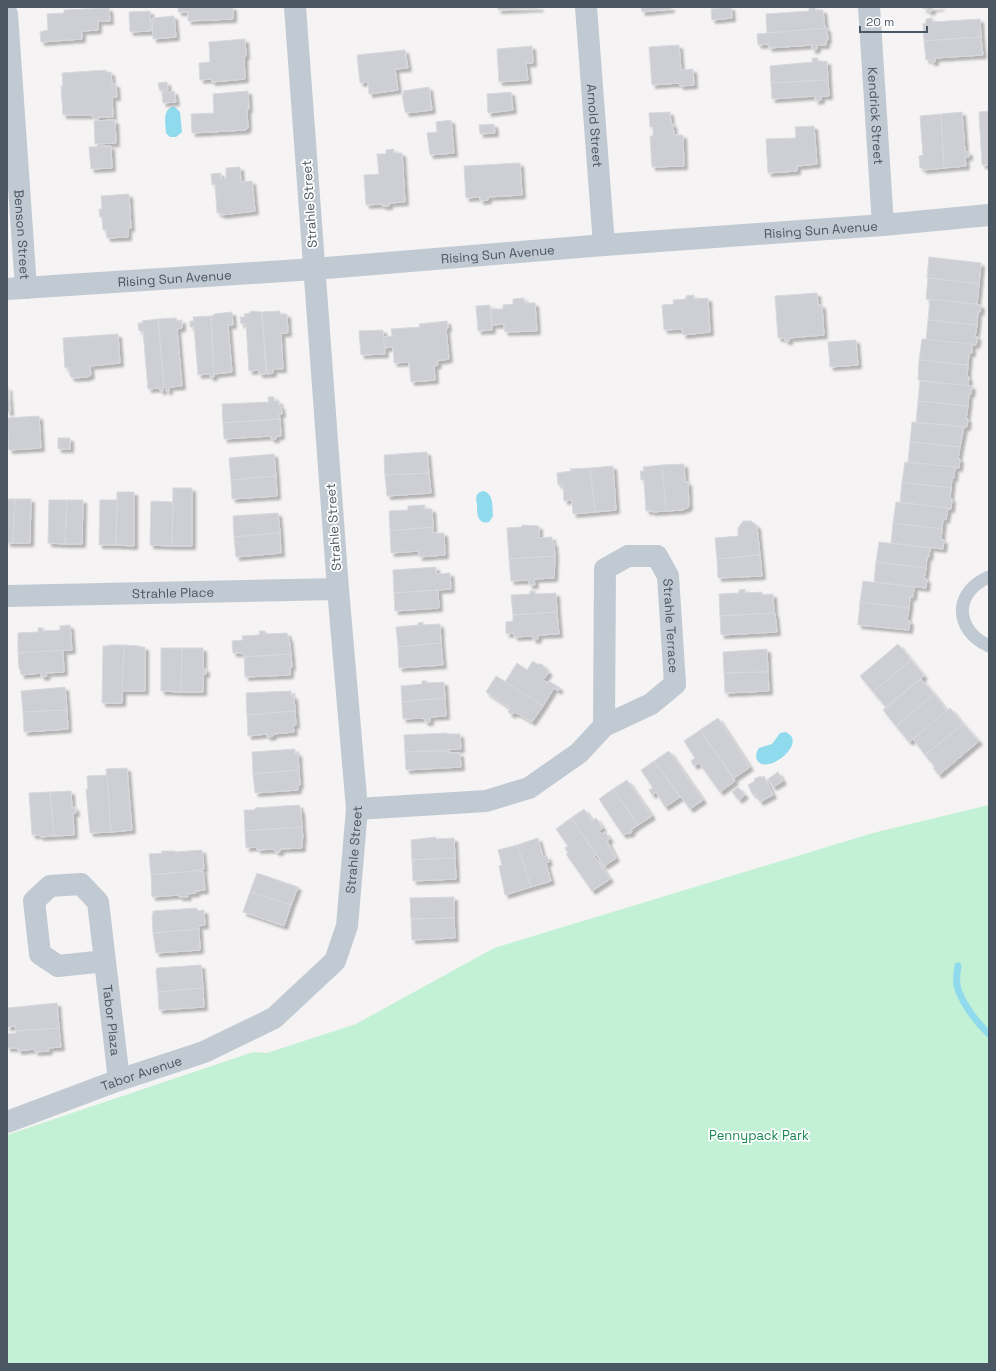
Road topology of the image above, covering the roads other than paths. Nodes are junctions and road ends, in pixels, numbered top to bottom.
1 (295, 7) edge
2 (586, 7) edge
3 (869, 7) edge
4 (7, 14) edge
5 (989, 216) edge
6 (883, 225) junction
7 (604, 245) junction
8 (314, 268) junction
9 (16, 289) edge
10 (989, 577) edge
11 (338, 589) junction
12 (7, 596) edge
13 (989, 646) edge
14 (604, 726) junction
15 (357, 809) junction
16 (105, 961) dead end
17 (274, 1018) joint
18 (120, 1080) junction
19 (7, 1122) edge

1 - 8 street, Strahle Street
2 - 7 street, Arnold Street
3 - 6 street, Kendrick Street
4 - 9 street, Benson Street
5 - 6 street, Rising Sun Avenue
6 - 7 street, Rising Sun Avenue
7 - 8 street, Rising Sun Avenue
8 - 9 street, Rising Sun Avenue
8 - 11 street, Strahle Street
10 - 13 lane
11 - 12 street, Strahle Place
11 - 15 street, Strahle Street
14 - 14 street, Strahle Terrace
14 - 15 street, Strahle Terrace
15 - 17 street, Strahle Street
16 - 18 street, Tabor Plaza
17 - 18 street, Tabor Avenue
18 - 19 street, Tabor Avenue

